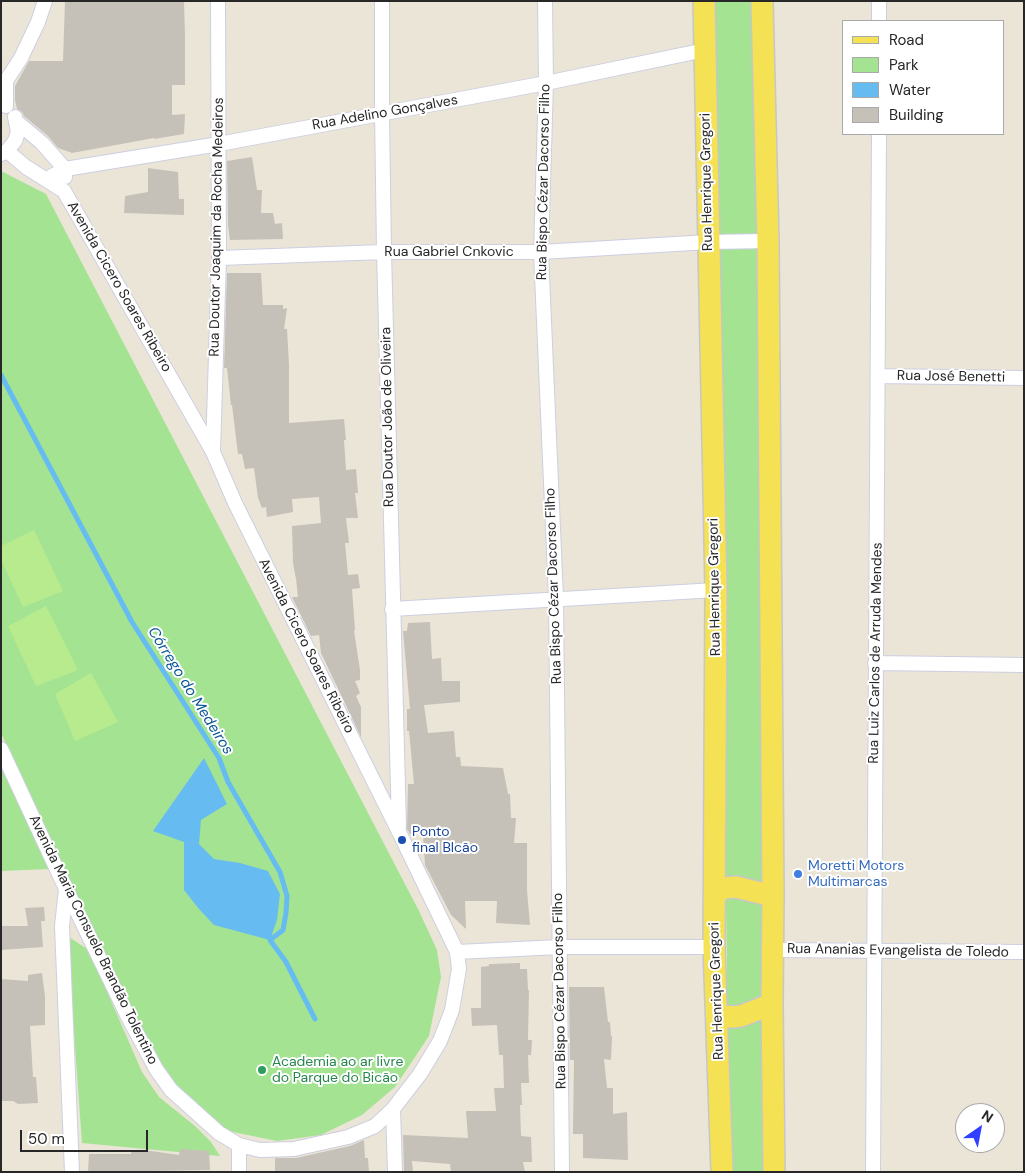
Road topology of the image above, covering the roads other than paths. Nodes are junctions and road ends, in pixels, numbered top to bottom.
1 (45, 1) edge
2 (218, 1) edge
3 (382, 1) edge
4 (545, 1) edge
5 (704, 1) edge
6 (762, 1) edge
7 (880, 1) edge
8 (880, 20) edge
9 (704, 50) junction
10 (546, 83) junction
11 (3, 106) edge
12 (382, 113) junction
13 (17, 122) junction
14 (879, 135) edge
15 (219, 144) junction
16 (4, 153) edge
17 (65, 169) junction
18 (49, 180) junction
19 (64, 191) junction
20 (768, 241) junction
21 (709, 242) junction
22 (384, 252) junction
23 (541, 252) junction
24 (219, 258) junction
25 (879, 376) junction
26 (1024, 378) edge
27 (213, 452) junction
28 (716, 590) junction
29 (556, 598) junction
30 (392, 608) junction
31 (875, 663) junction
32 (1024, 665) edge
33 (1, 749) edge
34 (399, 832) junction
35 (66, 889) junction
36 (715, 894) junction
37 (773, 896) junction
38 (559, 947) junction
39 (714, 947) junction
40 (772, 950) junction
41 (873, 951) junction
42 (457, 952) junction
43 (1024, 952) edge
44 (772, 1004) junction
45 (717, 1015) junction
46 (392, 1109) junction
47 (239, 1145) junction
48 (72, 1172) edge
49 (239, 1172) edge
50 (395, 1172) edge
51 (562, 1172) edge
52 (722, 1172) edge
53 (774, 1172) edge
54 (872, 1172) edge

1 - 11 street
2 - 15 street, Rua Doutor Joaquim da Rocha Medeiros
3 - 12 street, Rua Doutor João de Oliveira
4 - 10 street, Rua Bispo Cézar Dacorso Filho
5 - 9 main road, Rua Henrique Gregori
6 - 20 main road
7 - 8 street
9 - 10 street, Rua Adelino Gonçalves
9 - 21 main road, Rua Henrique Gregori
10 - 12 street, Rua Adelino Gonçalves
10 - 23 street, Rua Bispo Cézar Dacorso Filho
11 - 13 street
12 - 15 street, Rua Adelino Gonçalves
12 - 22 street, Rua Doutor João de Oliveira
13 - 16 street
13 - 17 street
14 - 25 street, Rua Luiz Carlos de Arruda Mendes
15 - 17 street, Rua Adelino Gonçalves
15 - 24 street, Rua Doutor Joaquim da Rocha Medeiros
16 - 18 street
17 - 18 street
17 - 19 street
18 - 19 street
19 - 27 street, Avenida Cicero Soares Ribeiro
20 - 21 street, Rua Gabriel Cnkovic
20 - 37 main road
21 - 23 street, Rua Gabriel Cnkovic
21 - 28 main road, Rua Henrique Gregori
22 - 23 street, Rua Gabriel Cnkovic
22 - 24 street, Rua Gabriel Cnkovic
22 - 30 street, Rua Doutor João de Oliveira
23 - 29 street, Rua Bispo Cézar Dacorso Filho
24 - 27 street, Rua Doutor Joaquim da Rocha Medeiros
25 - 26 street, Rua José Benetti
25 - 31 street, Rua Luiz Carlos de Arruda Mendes
27 - 34 street, Avenida Cicero Soares Ribeiro
28 - 29 street
28 - 36 main road, Rua Henrique Gregori
29 - 30 street
29 - 38 street, Rua Bispo Cézar Dacorso Filho
30 - 34 street, Rua Doutor João de Oliveira
31 - 32 street
31 - 41 street, Rua Luiz Carlos de Arruda Mendes
33 - 35 street, Avenida Maria Consuelo Brandão Tolentino
34 - 42 street, Avenida Cicero Soares Ribeiro
35 - 47 street, Avenida Maria Consuelo Brandão Tolentino
35 - 48 street
36 - 37 main road
36 - 39 main road, Rua Henrique Gregori
37 - 40 main road
38 - 39 street
38 - 42 street
38 - 51 street, Rua Bispo Cézar Dacorso Filho
39 - 45 main road, Rua Henrique Gregori
40 - 41 street, Rua Ananias Evangelista de Toledo
40 - 44 main road
41 - 43 street, Rua Ananias Evangelista de Toledo
41 - 54 street, Rua Luiz Carlos de Arruda Mendes
42 - 46 street, Avenida Cicero Soares Ribeiro
44 - 45 main road
44 - 53 main road
45 - 52 main road, Rua Henrique Gregori
46 - 47 street, Avenida Maria Consuelo Brandão Tolentino
46 - 50 street
47 - 49 street

